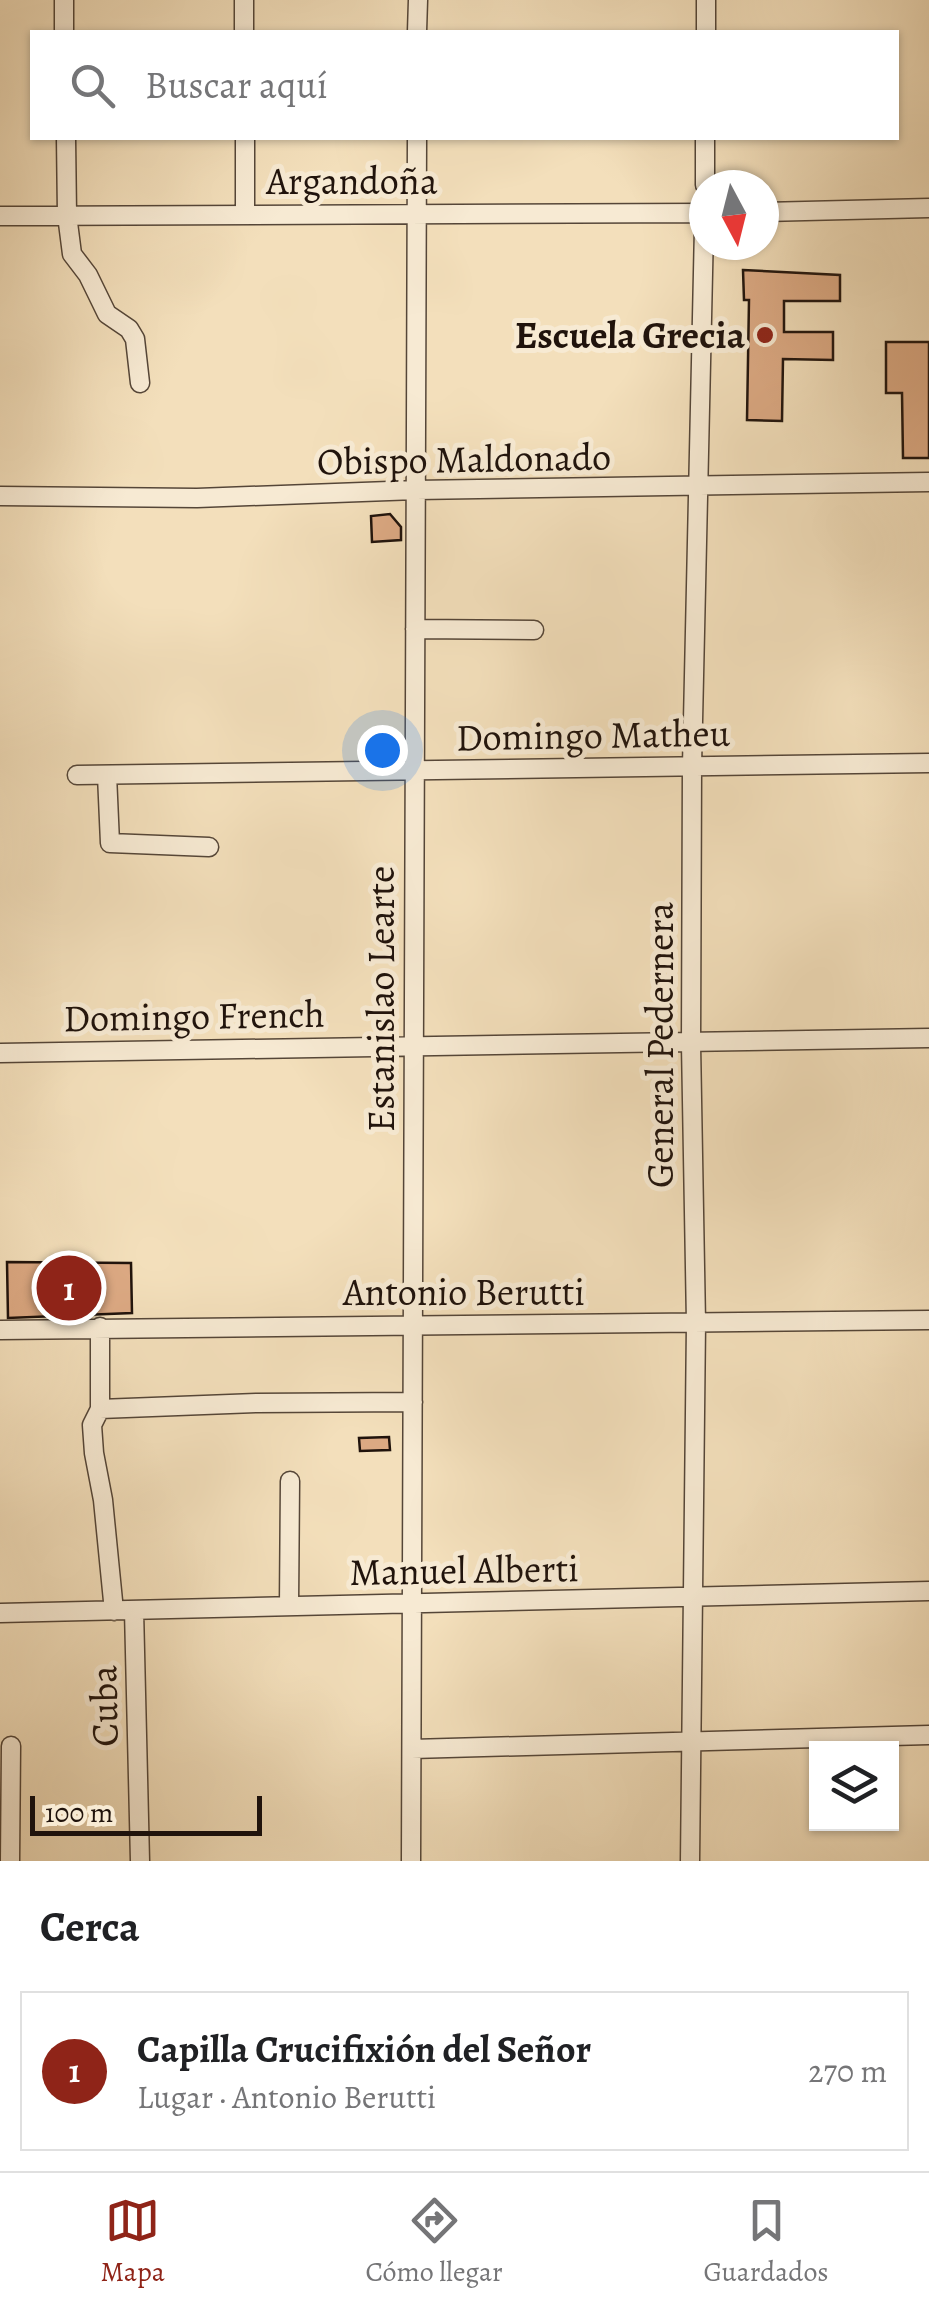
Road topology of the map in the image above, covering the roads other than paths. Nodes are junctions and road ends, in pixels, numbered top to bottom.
1 (64, 0) edge
2 (244, 0) edge
3 (418, 0) edge
4 (706, 0) edge
5 (64, 30) edge
6 (244, 30) edge
7 (418, 30) edge
8 (706, 30) edge
9 (66, 140) edge
10 (245, 140) edge
11 (417, 140) edge
12 (705, 140) edge
13 (704, 170) edge
14 (929, 208) edge
15 (779, 212) edge
16 (689, 213) edge
17 (245, 214) junction
18 (417, 214) junction
19 (0, 216) edge
20 (67, 216) junction
21 (703, 260) edge
22 (140, 383) dead end
23 (929, 482) edge
24 (697, 488) junction
25 (416, 490) junction
26 (0, 496) edge
27 (415, 629) junction
28 (534, 630) dead end
29 (929, 763) edge
30 (692, 766) junction
31 (413, 771) junction
32 (77, 775) dead end
33 (107, 775) junction
34 (208, 847) dead end
35 (929, 1038) edge
36 (691, 1044) junction
37 (415, 1045) junction
38 (0, 1053) edge
39 (929, 1320) edge
40 (696, 1323) junction
41 (414, 1326) junction
42 (100, 1327) junction
43 (0, 1330) edge
44 (413, 1402) junction
45 (100, 1409) junction
46 (290, 1481) dead end
47 (929, 1592) edge
48 (692, 1597) junction
49 (412, 1604) junction
50 (289, 1606) junction
51 (114, 1610) junction
52 (134, 1610) junction
53 (0, 1613) edge
54 (929, 1736) edge
55 (691, 1742) junction
56 (11, 1746) dead end
57 (412, 1749) junction
58 (10, 1861) edge
59 (140, 1861) edge
60 (411, 1861) edge
61 (690, 1861) edge

1 - 5 street
2 - 6 street
3 - 7 street
4 - 8 street
9 - 20 street
10 - 17 street
11 - 18 street, Estanislao Learte
12 - 13 street
14 - 15 street
16 - 18 street, Argandoña
17 - 18 street, Argandoña
17 - 20 street, Argandoña
18 - 25 street, Estanislao Learte
19 - 20 street, Argandoña
20 - 22 street
21 - 24 street, General Pedernera
23 - 24 street, Obispo Maldonado
24 - 25 street, Obispo Maldonado
24 - 30 street, General Pedernera
25 - 26 street, Obispo Maldonado
25 - 27 street, Estanislao Learte
27 - 28 street
27 - 31 street, Estanislao Learte
29 - 30 street, Domingo Matheu
30 - 31 street, Domingo Matheu
30 - 36 street, General Pedernera
31 - 33 street, Domingo Matheu
31 - 37 street, Estanislao Learte
32 - 33 street, Domingo Matheu
33 - 34 street
35 - 36 street, Domingo French
36 - 37 street, Domingo French
36 - 40 street, General Pedernera
37 - 38 street, Domingo French
37 - 41 street, Estanislao Learte
39 - 40 street, Antonio Berutti
40 - 41 street, Antonio Berutti
40 - 48 street, General Pedernera
41 - 42 street, Antonio Berutti
41 - 44 street, Estanislao Learte
42 - 43 street, Antonio Berutti
42 - 45 street
44 - 45 street
44 - 49 street, Estanislao Learte
45 - 51 street
46 - 50 street
47 - 48 street, Manuel Alberti
48 - 49 street, Manuel Alberti
48 - 55 street, General Pedernera
49 - 50 street, Manuel Alberti
49 - 57 street, Estanislao Learte
50 - 52 street, Manuel Alberti
51 - 52 street, Manuel Alberti
51 - 53 street, Manuel Alberti
52 - 59 street, Cuba
54 - 55 street
55 - 57 street
55 - 61 street, General Pedernera
56 - 58 street
57 - 60 street, Estanislao Learte

